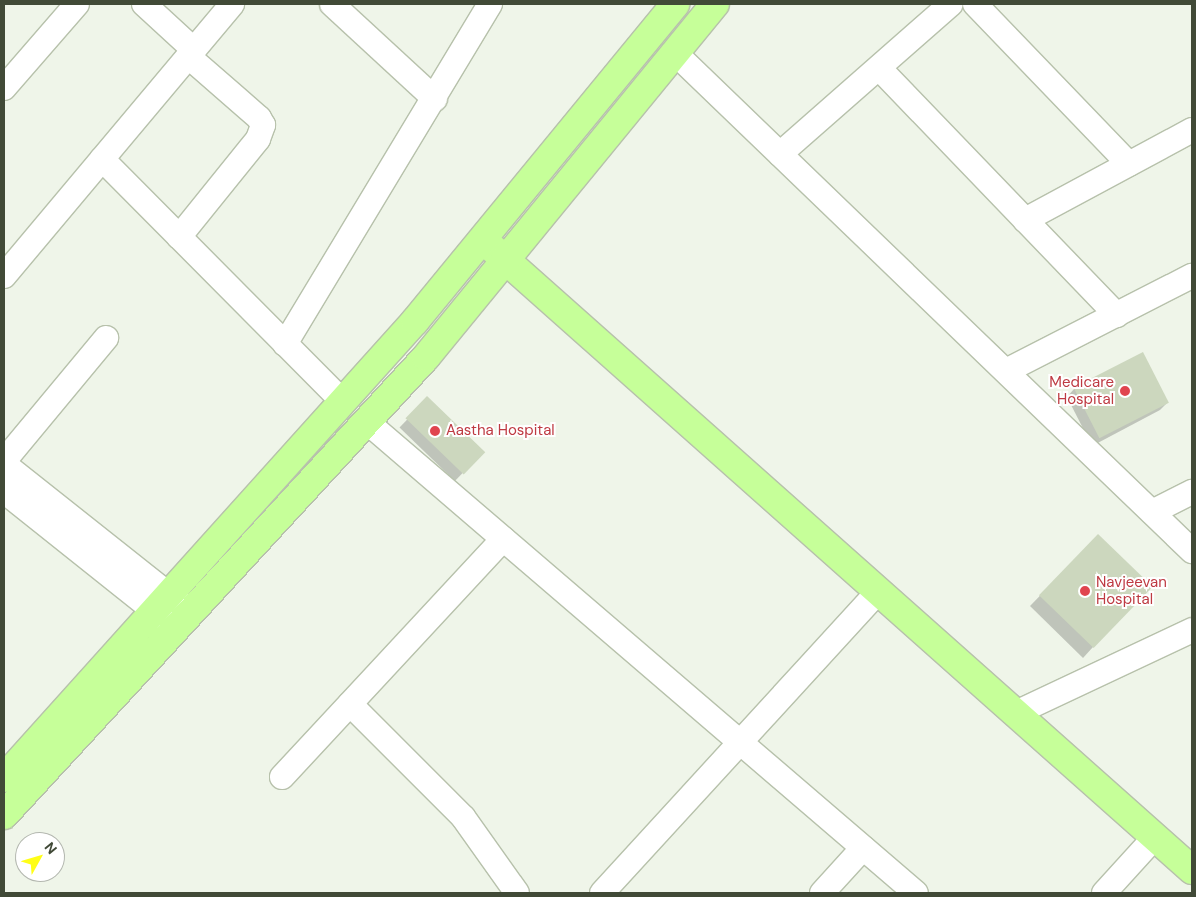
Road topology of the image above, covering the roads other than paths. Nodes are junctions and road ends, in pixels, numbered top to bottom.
1 (77, 4) edge
2 (144, 4) edge
3 (232, 4) edge
4 (490, 4) edge
5 (675, 4) edge
6 (715, 4) edge
7 (951, 4) edge
8 (975, 4) edge
9 (340, 7) edge
10 (191, 53) junction
11 (675, 53) junction
12 (879, 68) junction
13 (4, 88) edge
14 (435, 99) junction
15 (1192, 130) edge
16 (780, 154) junction
17 (102, 159) junction
18 (1129, 164) junction
19 (1025, 220) junction
20 (179, 237) junction
21 (483, 239) junction
22 (505, 259) junction
23 (4, 276) edge
24 (1192, 276) edge
25 (1117, 316) junction
26 (106, 338) dead end
27 (285, 344) junction
28 (1006, 371) junction
29 (342, 401) junction
30 (367, 422) junction
31 (4, 462) edge
32 (4, 491) edge
33 (1192, 492) edge
34 (1152, 512) junction
35 (503, 539) junction
36 (1192, 551) edge
37 (879, 591) junction
38 (161, 601) junction
39 (184, 621) junction
40 (1192, 630) edge
41 (350, 704) junction
42 (1016, 713) junction
43 (741, 743) junction
44 (282, 777) dead end
45 (4, 778) edge
46 (4, 815) edge
47 (1155, 837) junction
48 (863, 848) junction
49 (1192, 870) edge
50 (517, 893) edge
51 (602, 893) edge
52 (822, 893) edge
53 (916, 893) edge
54 (1104, 893) edge

1 - 13 street
2 - 10 street
3 - 10 street
4 - 14 street
5 - 21 main road
6 - 11 main road
7 - 12 street
8 - 18 street
9 - 14 street
10 - 17 street
10 - 20 street
11 - 16 street
11 - 22 main road
12 - 16 street
12 - 19 street
14 - 27 street
15 - 18 street
16 - 28 street
17 - 20 street
17 - 23 street
18 - 19 street
19 - 25 street
20 - 27 street
21 - 22 main road
21 - 29 main road
22 - 30 main road
22 - 37 main road
24 - 25 street
25 - 28 street
26 - 31 street
27 - 29 street
28 - 34 street
29 - 38 main road
30 - 35 street
30 - 39 main road
31 - 38 street
32 - 38 street
33 - 34 street
34 - 36 street
35 - 41 street
35 - 43 street
37 - 42 main road
37 - 43 street
38 - 39 street
38 - 45 main road
39 - 46 main road
40 - 42 street
41 - 44 street
41 - 50 street
42 - 47 main road
43 - 48 street
43 - 51 street
47 - 49 main road
47 - 54 street
48 - 52 street
48 - 53 street

